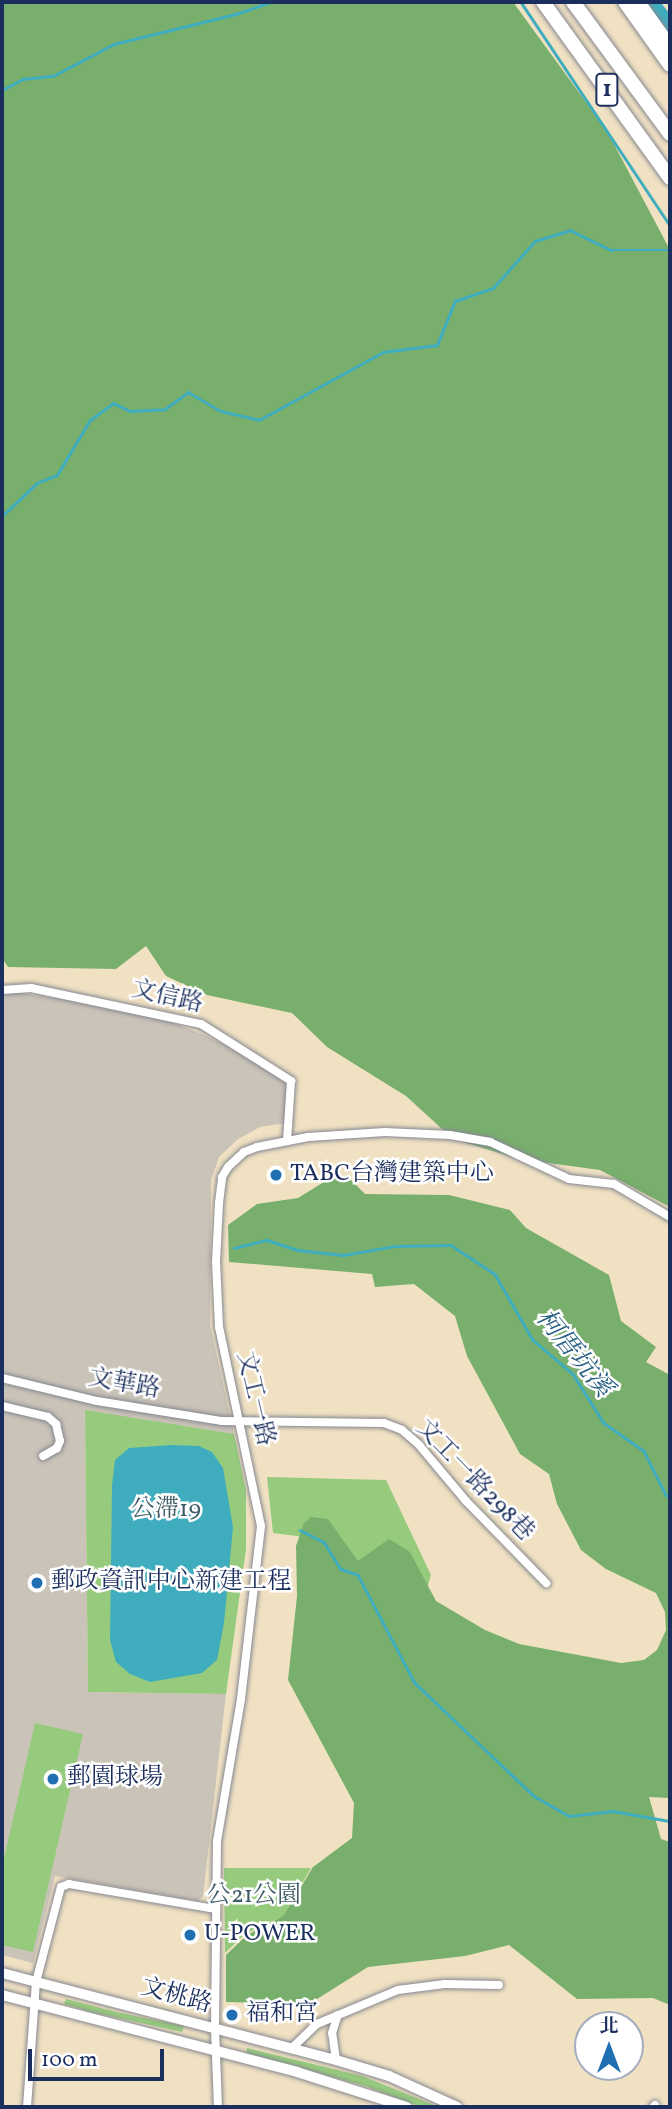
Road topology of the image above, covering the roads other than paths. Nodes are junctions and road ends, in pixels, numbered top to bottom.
1 (543, 2) edge
2 (573, 2) edge
3 (625, 2) edge
4 (638, 2) edge
5 (670, 47) edge
6 (670, 65) edge
7 (670, 134) edge
8 (670, 178) edge
9 (2, 990) edge
10 (287, 1140) junction
11 (670, 1217) edge
12 (2, 1378) edge
13 (2, 1406) edge
14 (240, 1422) junction
15 (43, 1456) dead end
16 (546, 1583) dead end
17 (215, 1909) junction
18 (2, 1973) edge
19 (36, 1982) junction
20 (499, 1985) dead end
21 (2, 1996) edge
22 (34, 2004) junction
23 (338, 2015) junction
24 (215, 2029) junction
25 (291, 2049) junction
26 (217, 2050) junction
27 (336, 2060) junction
28 (27, 2107) edge
29 (218, 2107) edge
30 (407, 2107) edge
31 (457, 2107) edge

1 - 8 highway, 1
2 - 7 highway, 1
3 - 6 highway
4 - 5 highway
9 - 10 street, 文信路
10 - 11 street, 文工一路
10 - 14 street, 文工一路
12 - 14 street, 文華路
13 - 15 street
14 - 16 street, 文工一路298巷
14 - 17 street, 文工一路
17 - 19 street
17 - 24 street, 文工一路
18 - 19 street, 文桃路
19 - 22 street
19 - 24 street, 文桃路
20 - 23 street
21 - 22 street, 文桃路
22 - 26 street, 文桃路
22 - 28 street
23 - 25 street
23 - 27 street
24 - 25 street, 文桃路
24 - 26 street, 文工一路
25 - 27 street, 文桃路
26 - 29 street, 文工一路
26 - 30 street, 文桃路
27 - 31 street, 文桃路

